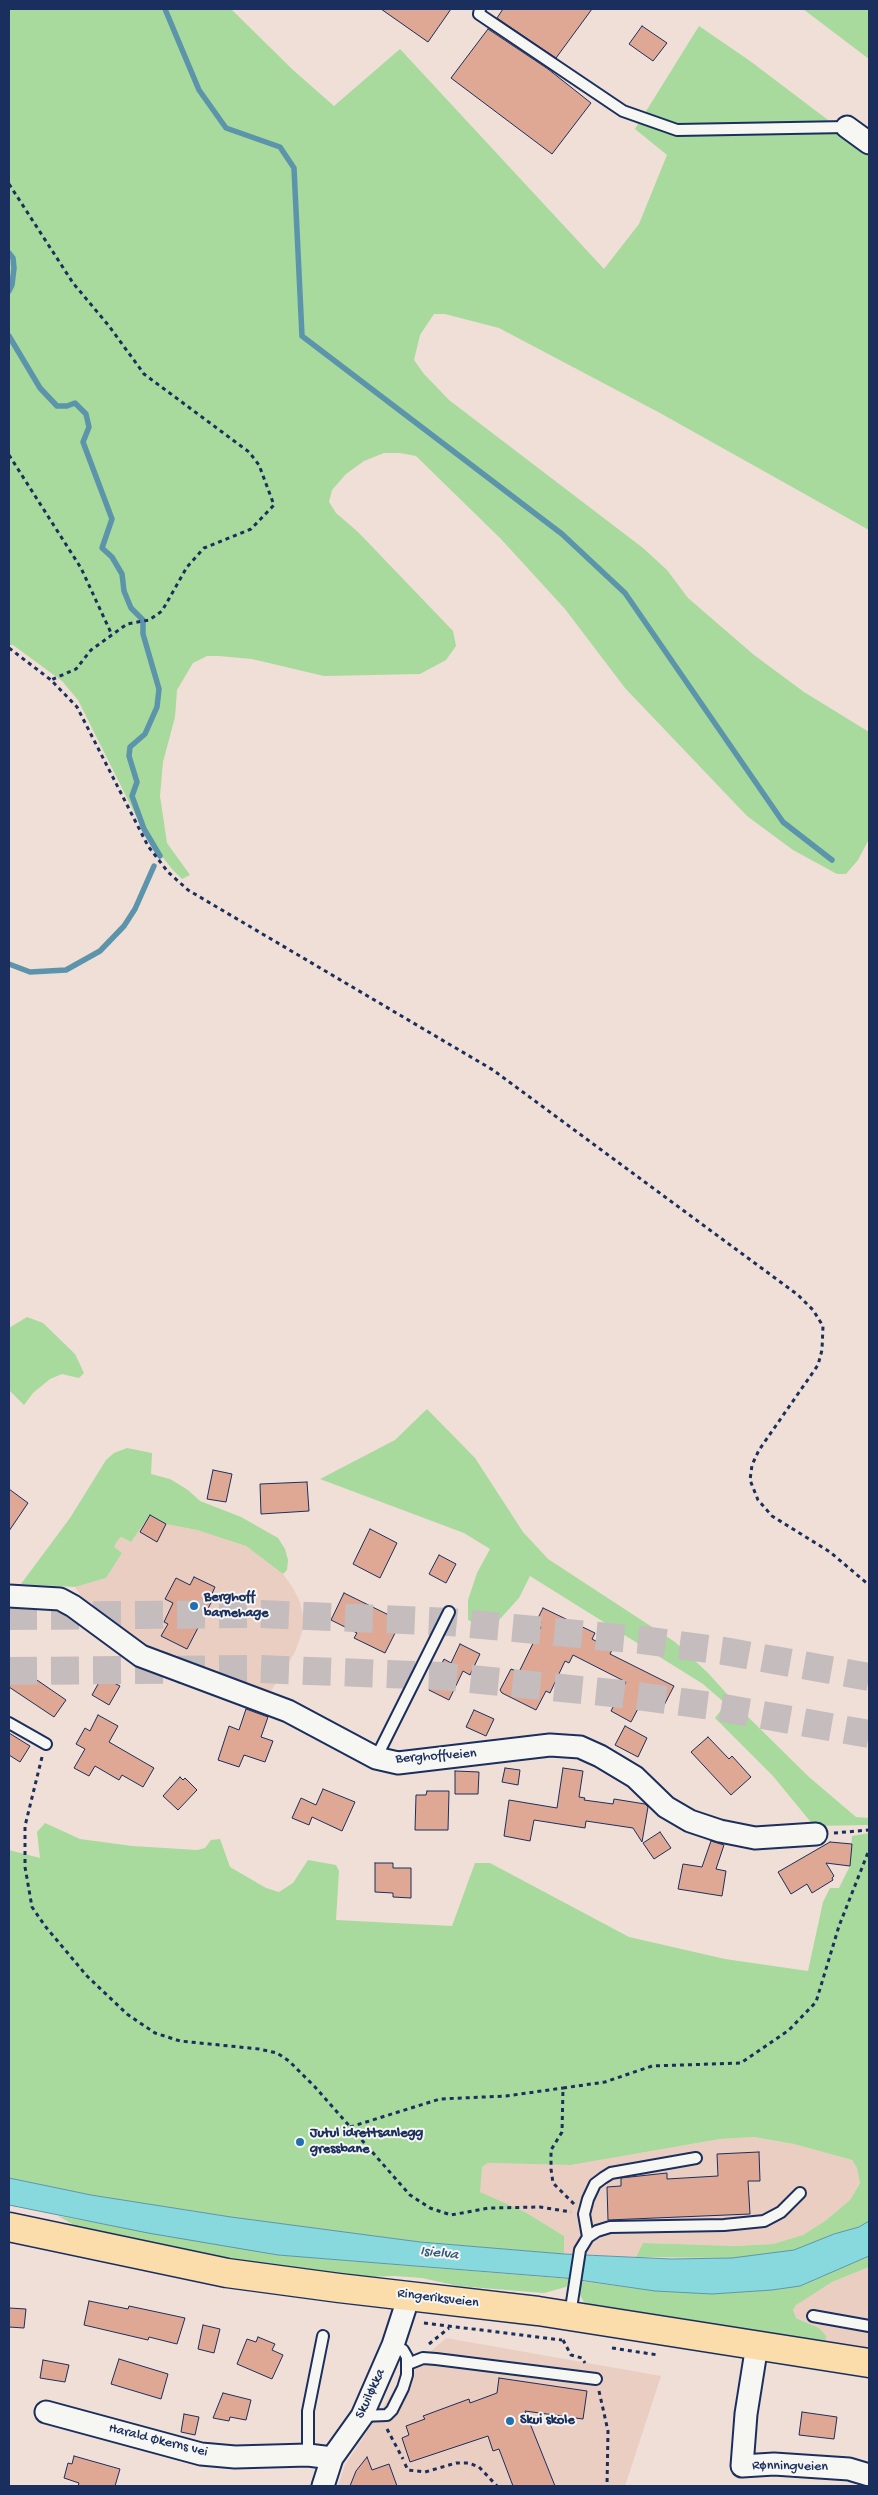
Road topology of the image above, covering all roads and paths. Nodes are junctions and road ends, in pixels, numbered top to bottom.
1 (480, 9) edge
2 (847, 127) joint
3 (869, 143) edge
4 (9, 184) edge
5 (9, 455) edge
6 (112, 635) junction
7 (9, 648) edge
8 (51, 680) junction
9 (869, 1584) edge
10 (9, 1596) edge
11 (449, 1612) dead end
12 (9, 1723) edge
13 (46, 1744) joint
14 (376, 1758) junction
15 (869, 1830) edge
16 (816, 1834) joint
17 (869, 1850) edge
18 (563, 2088) junction
19 (350, 2127) junction
20 (696, 2158) dead end
21 (800, 2193) dead end
22 (584, 2214) junction
23 (9, 2227) edge
24 (588, 2237) junction
25 (409, 2296) junction
26 (813, 2316) dead end
27 (869, 2326) edge
28 (567, 2328) junction
29 (323, 2336) dead end
30 (393, 2345) junction
31 (757, 2345) junction
32 (869, 2363) edge
33 (408, 2364) junction
34 (596, 2380) junction
35 (46, 2412) dead end
36 (372, 2416) junction
37 (308, 2455) junction
38 (332, 2458) junction
39 (403, 2459) dead end
40 (405, 2464) dead end
41 (869, 2475) edge
42 (323, 2486) edge
43 (497, 2486) edge
44 (607, 2486) edge

1 - 2 lane
2 - 3 street
4 - 6 path
5 - 6 path
6 - 8 path
7 - 8 path
8 - 9 path
10 - 14 street, Berghoffveien
11 - 14 lane
12 - 13 lane
13 - 19 path
14 - 16 street, Berghoffveien
15 - 16 path
17 - 18 path
18 - 19 path
18 - 22 path
19 - 22 path
20 - 22 lane
21 - 24 lane
22 - 24 lane
23 - 25 main road, Ringeriksveien
24 - 28 lane
25 - 28 main road, Ringeriksveien
25 - 30 street, Skuiløkka
26 - 27 lane
28 - 31 main road, Ringeriksveien
28 - 34 path
29 - 37 lane
30 - 33 lane
30 - 36 street, Skuiløkka
31 - 32 main road, Ringeriksveien
31 - 41 street, Rønningveien
33 - 34 lane
33 - 36 lane
34 - 44 path
35 - 37 street, Harald Økerns vei
36 - 38 street, Skuiløkka
36 - 39 path
37 - 38 street, Harald Økerns vei
38 - 42 street, Skuiløkka
40 - 43 path

